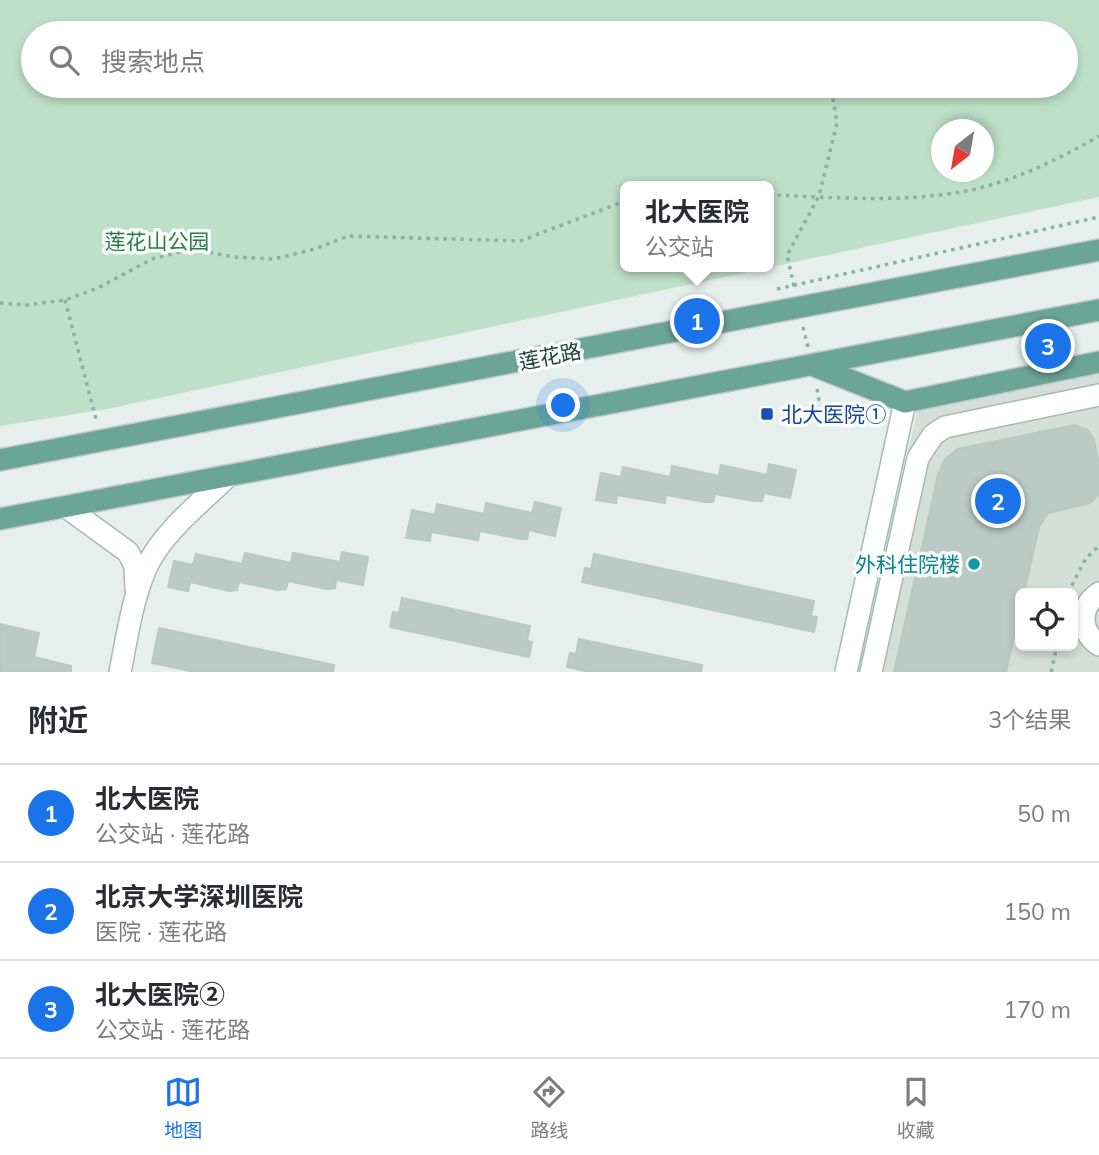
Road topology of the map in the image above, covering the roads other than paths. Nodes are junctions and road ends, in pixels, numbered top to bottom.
1 (1099, 250) edge
2 (1099, 310) edge
3 (1099, 362) edge
4 (812, 365) junction
5 (1099, 395) edge
6 (905, 402) junction
7 (0, 460) edge
8 (228, 476) junction
9 (66, 507) junction
10 (0, 519) edge
11 (1099, 593) edge
12 (137, 594) junction
13 (1099, 645) edge
14 (120, 672) edge
15 (846, 672) edge
16 (871, 672) edge

1 - 7 main road, 莲花路
2 - 4 main road
3 - 6 main road
4 - 6 main road
4 - 8 main road
5 - 16 street
6 - 15 street
8 - 9 main road
8 - 12 street
9 - 10 main road
9 - 12 street
11 - 13 street
12 - 14 street

